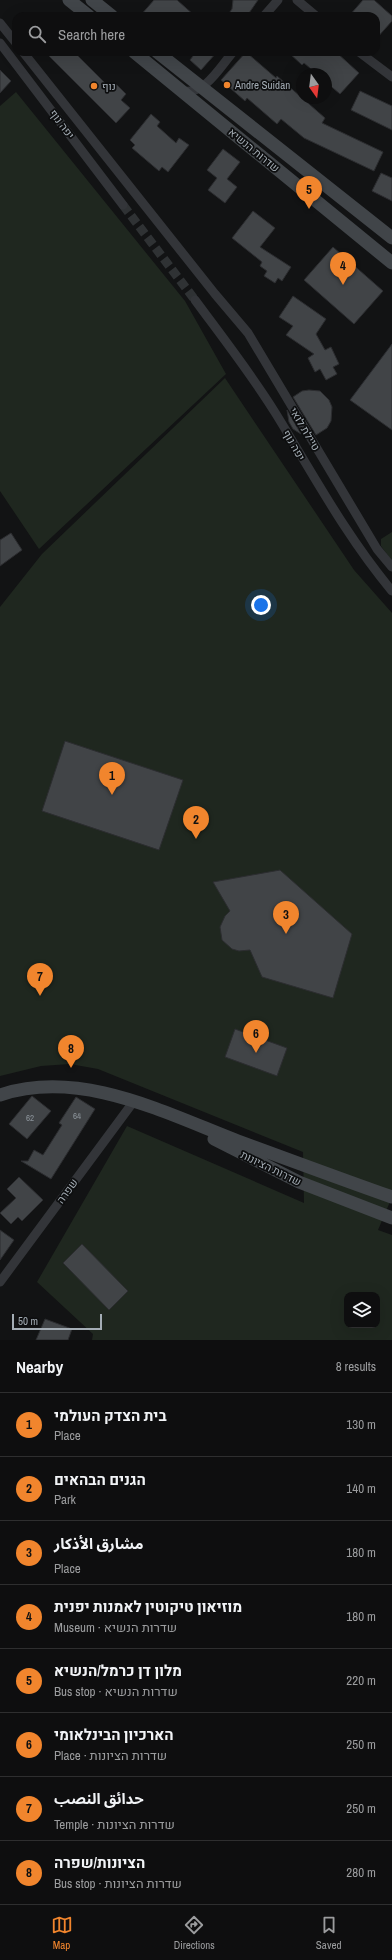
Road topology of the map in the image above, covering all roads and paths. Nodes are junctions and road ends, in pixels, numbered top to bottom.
1 (69, 0) edge
2 (92, 0) edge
3 (278, 0) edge
4 (296, 0) edge
5 (84, 12) edge
6 (107, 12) edge
7 (268, 12) edge
8 (311, 12) edge
9 (0, 22) edge
10 (12, 38) edge
11 (0, 43) edge
12 (26, 56) edge
13 (139, 56) edge
14 (162, 56) edge
15 (230, 56) edge
16 (364, 56) edge
17 (392, 77) edge
18 (202, 88) junction
19 (183, 91) junction
20 (123, 205) tunnel mouth
21 (392, 238) edge
22 (392, 263) edge
23 (195, 300) tunnel mouth
24 (392, 567) edge
25 (392, 591) edge
26 (0, 1095) edge
27 (134, 1101) junction
28 (153, 1109) junction
29 (392, 1197) edge
30 (392, 1218) edge
31 (0, 1282) edge

1 - 5 street
2 - 6 street
3 - 7 street
4 - 8 street
9 - 10 street
11 - 20 street, יפה נוף
12 - 24 street, טיילת לואי
13 - 19 street, שדרות הנשיא
14 - 18 street, שדרות הנשיא
15 - 18 street
16 - 17 street
18 - 19 street
18 - 21 street, שדרות הנשיא
19 - 22 street, שדרות הנשיא
23 - 25 street, יפה נוף
26 - 27 street, שדרות הציונות
27 - 28 street, שדרות הציונות
27 - 31 street, שפרה
28 - 29 street, שדרות הציונות
28 - 30 street, שדרות הציונות

